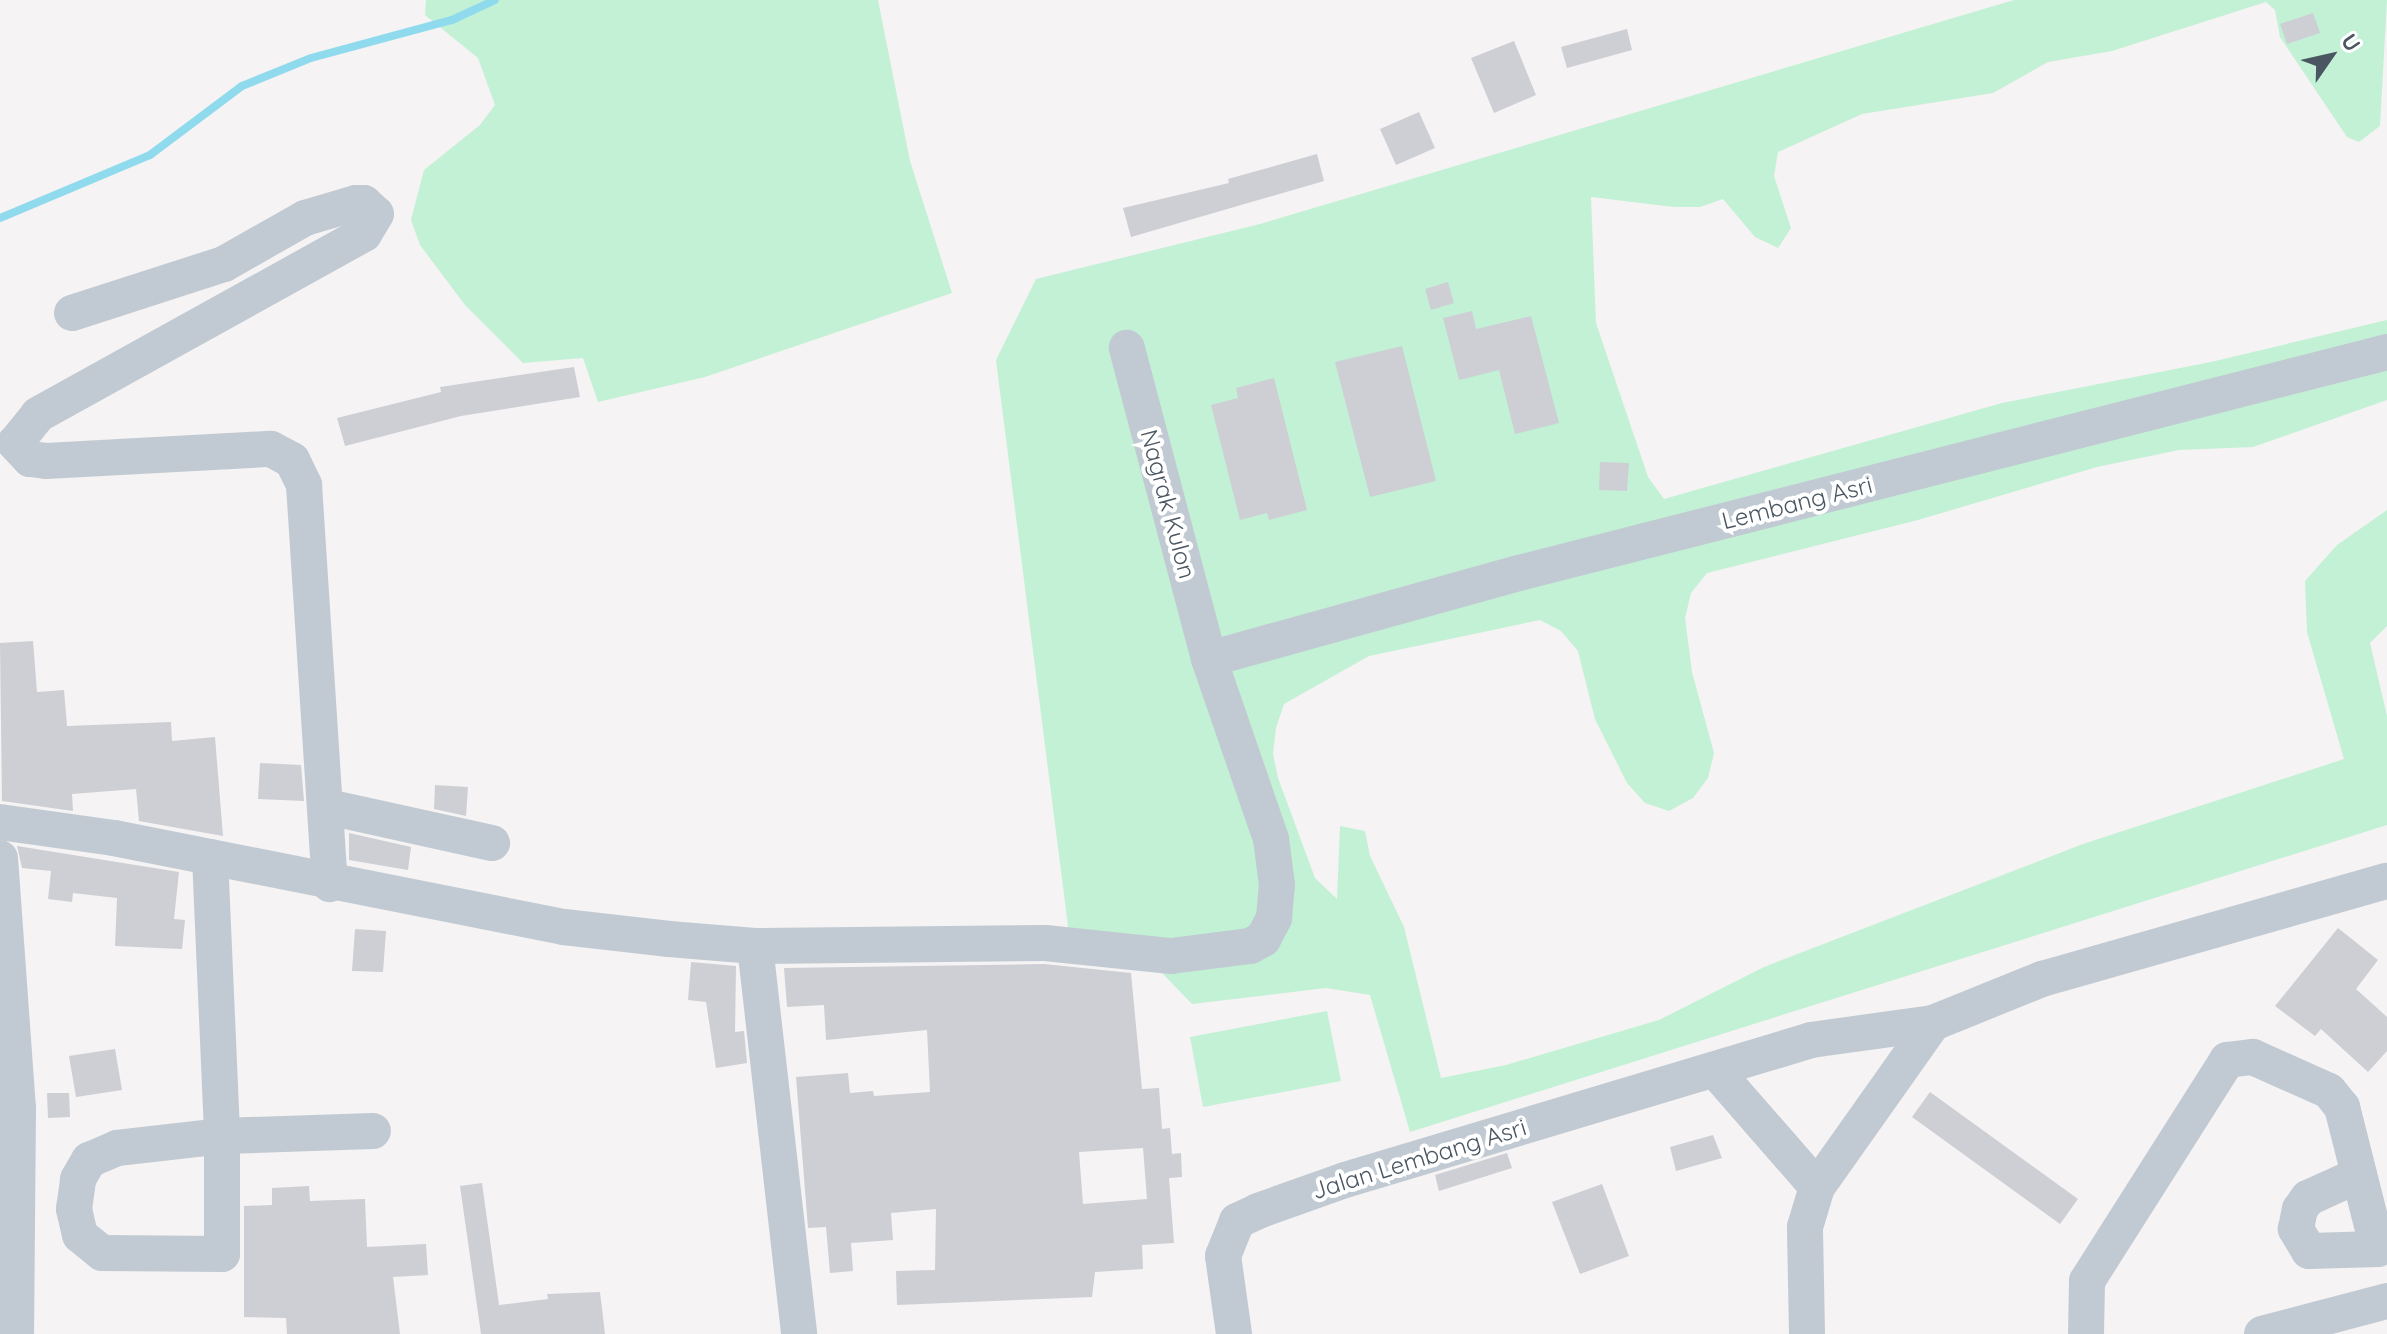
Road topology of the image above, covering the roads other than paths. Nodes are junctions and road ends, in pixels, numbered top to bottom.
1 (72, 313) dead end
2 (1127, 348) dead end
3 (2387, 352) edge
4 (1209, 659) junction
5 (328, 807) junction
6 (0, 822) edge
7 (492, 843) dead end
8 (210, 857) junction
9 (0, 858) edge
10 (2387, 881) edge
11 (330, 884) junction
12 (755, 946) junction
13 (1933, 1023) junction
14 (1715, 1070) junction
15 (373, 1131) dead end
16 (222, 1136) junction
17 (2359, 1175) dead end
18 (1817, 1187) junction
19 (2387, 1301) edge
20 (16, 1334) edge
21 (799, 1334) edge
22 (1234, 1334) edge
23 (1807, 1334) edge
24 (2086, 1334) edge
25 (2262, 1334) edge

1 - 5 street
2 - 4 street, Nagrak Kulon
3 - 4 street, Lembang Asri
4 - 12 street, Nagrak Kulon
5 - 7 street
5 - 11 street
6 - 8 street
8 - 11 street
8 - 16 street
9 - 20 street
10 - 13 street
11 - 12 street
12 - 21 street
13 - 14 street
13 - 18 street
14 - 18 street
14 - 22 street, Jalan Lembang Asri
15 - 16 street
16 - 16 street
17 - 24 street
18 - 23 street
19 - 25 street

